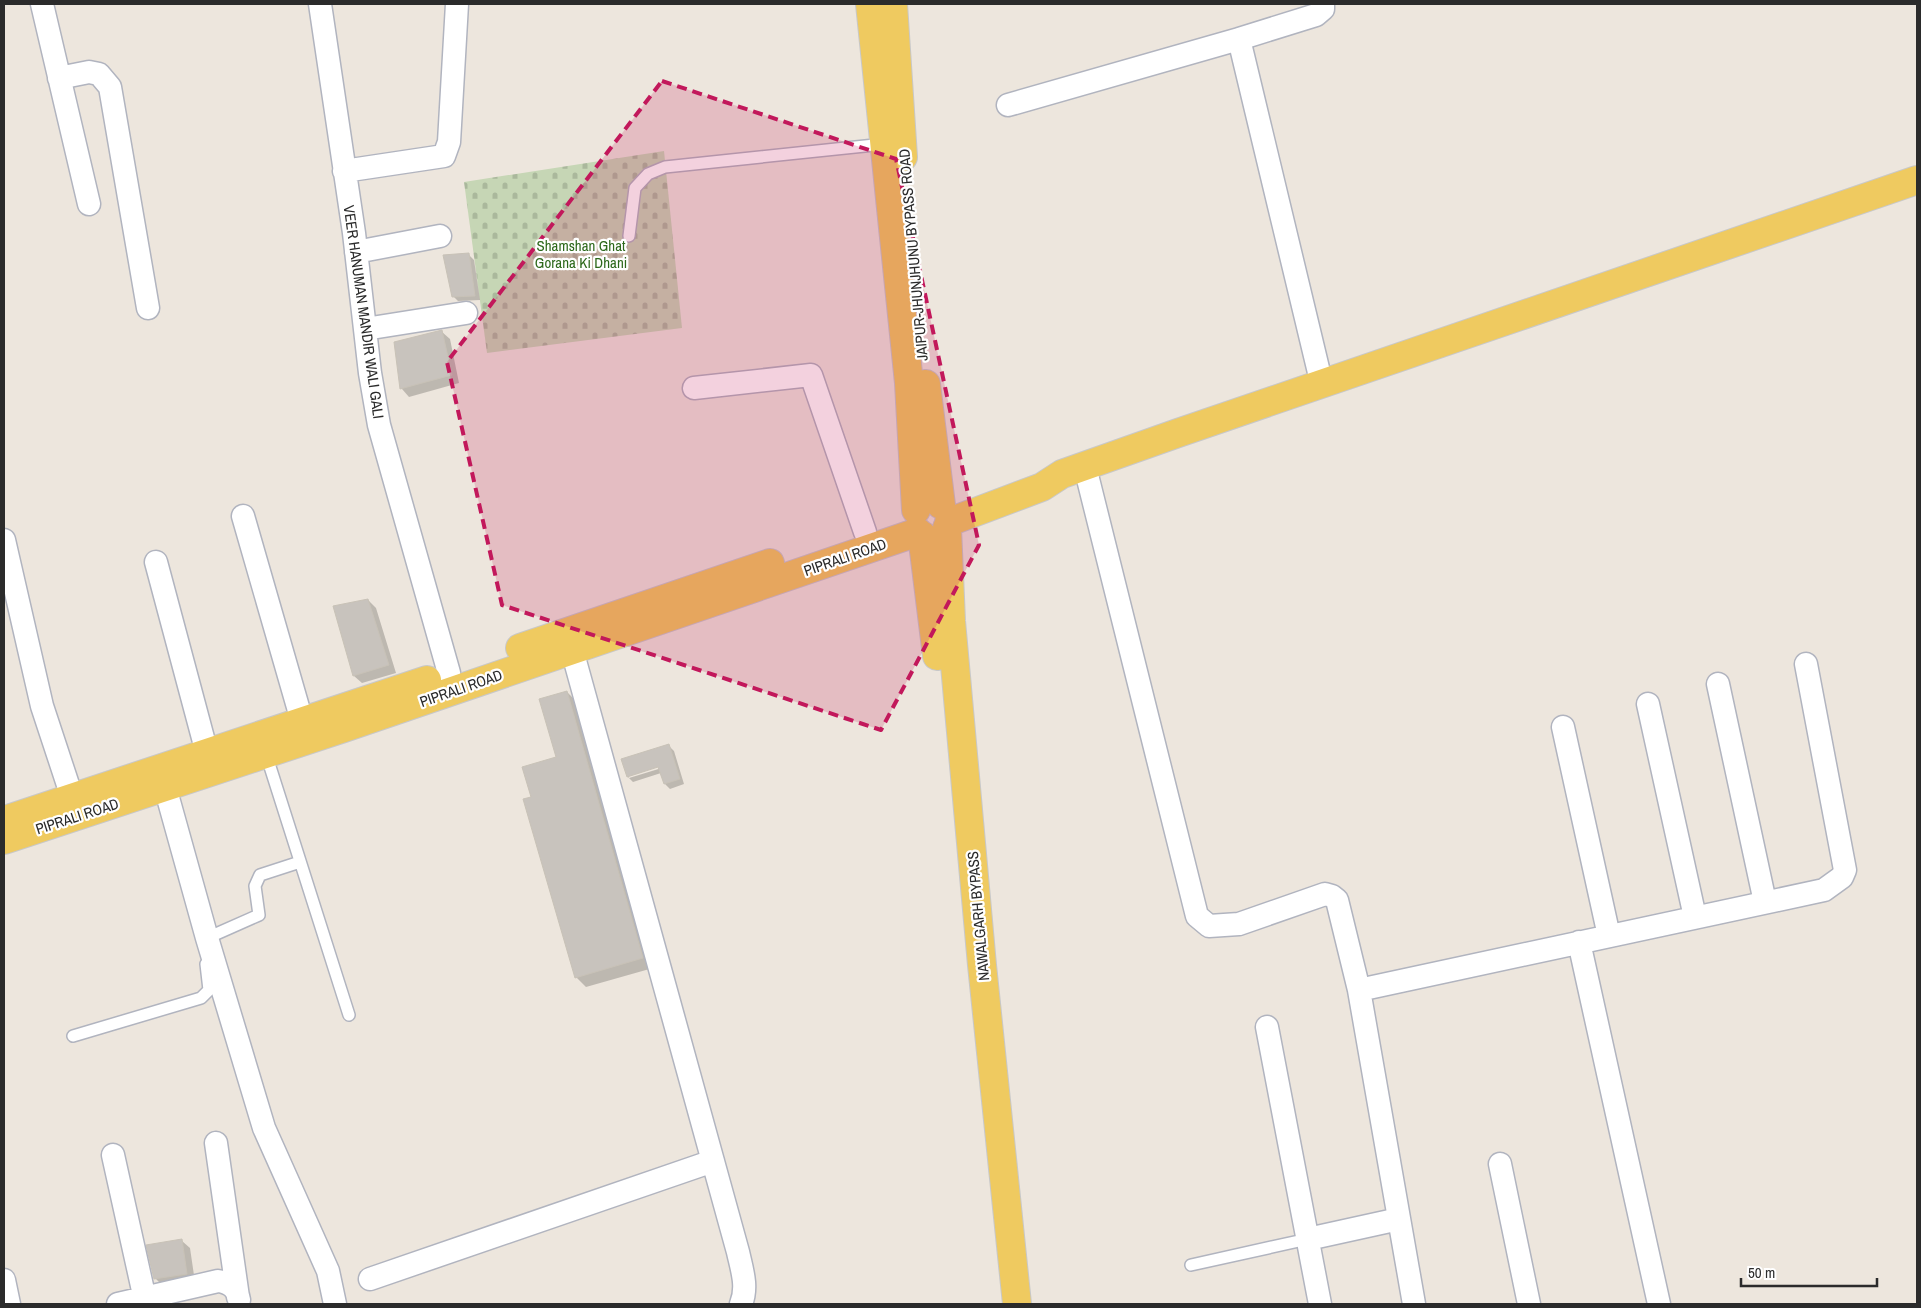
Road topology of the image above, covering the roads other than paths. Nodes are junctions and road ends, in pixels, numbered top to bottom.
1 (42, 4) edge
2 (320, 4) edge
3 (457, 4) edge
4 (870, 4) edge
5 (894, 4) edge
6 (1323, 4) edge
7 (1239, 39) junction
8 (59, 78) junction
9 (1008, 105) dead end
10 (884, 144) junction
11 (344, 171) junction
12 (1917, 180) edge
13 (89, 204) dead end
14 (440, 236) dead end
15 (629, 236) dead end
16 (356, 252) junction
17 (148, 308) dead end
18 (466, 313) dead end
19 (910, 317) junction
20 (365, 329) junction
21 (1322, 384) junction
22 (694, 388) dead end
23 (1074, 471) junction
24 (242, 516) dead end
25 (931, 520) junction
26 (865, 532) junction
27 (4, 540) edge
28 (156, 562) dead end
29 (572, 650) junction
30 (1806, 664) dead end
31 (449, 672) junction
32 (948, 680) junction
33 (1718, 684) dead end
34 (1648, 704) dead end
35 (302, 721) junction
36 (1563, 727) dead end
37 (206, 753) junction
38 (266, 754) junction
39 (165, 787) junction
40 (72, 797) junction
41 (4, 820) edge
42 (4, 840) edge
43 (300, 862) junction
44 (1765, 902) junction
45 (1695, 917) junction
46 (1609, 936) junction
47 (206, 938) junction
48 (1579, 942) junction
49 (1359, 990) junction
50 (349, 1015) dead end
51 (1267, 1027) dead end
52 (73, 1036) dead end
53 (216, 1143) dead end
54 (113, 1155) dead end
55 (713, 1161) junction
56 (1500, 1164) dead end
57 (1399, 1219) junction
58 (1308, 1239) junction
59 (1191, 1265) dead end
60 (370, 1279) dead end
61 (4, 1280) edge
62 (239, 1300) edge
63 (146, 1301) edge
64 (9, 1304) edge
65 (118, 1304) edge
66 (335, 1304) edge
67 (741, 1304) edge
68 (1001, 1304) edge
69 (1017, 1304) edge
70 (1320, 1304) edge
71 (1414, 1304) edge
72 (1529, 1304) edge
73 (1659, 1304) edge

1 - 8 street
2 - 11 street, VEER HANUMAN MANDIR WALI GALI
3 - 11 street
4 - 10 main road
5 - 19 main road, JAIPUR-JHUNJHUNU BYPASS ROAD
6 - 7 street
7 - 9 street
7 - 21 street
8 - 13 street
8 - 17 street
10 - 15 lane
10 - 19 main road
11 - 16 street, VEER HANUMAN MANDIR WALI GALI
12 - 21 main road
14 - 16 street
16 - 20 street, VEER HANUMAN MANDIR WALI GALI
18 - 20 street
19 - 25 main road, NAWALGARH BYPASS
20 - 31 street, VEER HANUMAN MANDIR WALI GALI
21 - 23 main road
22 - 26 street
23 - 25 main road
23 - 49 street
24 - 35 street
25 - 26 main road
25 - 29 main road, PIPRALI ROAD
25 - 32 main road, NAWALGARH BYPASS
26 - 31 main road
27 - 40 street
28 - 37 street
29 - 38 main road, PIPRALI ROAD
29 - 55 street
30 - 44 street
31 - 35 main road
32 - 68 main road, NAWALGARH BYPASS
32 - 69 main road, NAWALGARH BYPASS
33 - 44 street
34 - 45 street
35 - 37 main road
36 - 46 street
37 - 40 main road
38 - 39 main road, PIPRALI ROAD
38 - 43 lane
39 - 42 main road, PIPRALI ROAD
39 - 47 street
40 - 41 main road
43 - 47 lane
43 - 50 lane
44 - 45 street
45 - 46 street
46 - 48 street
47 - 52 lane
47 - 66 street
48 - 49 street
48 - 73 street
49 - 57 street
51 - 58 street
53 - 62 street
54 - 63 street
55 - 60 street
55 - 67 street
56 - 72 street
57 - 58 street
57 - 71 street
58 - 59 lane
58 - 70 street
61 - 64 street
62 - 63 street
63 - 65 street

